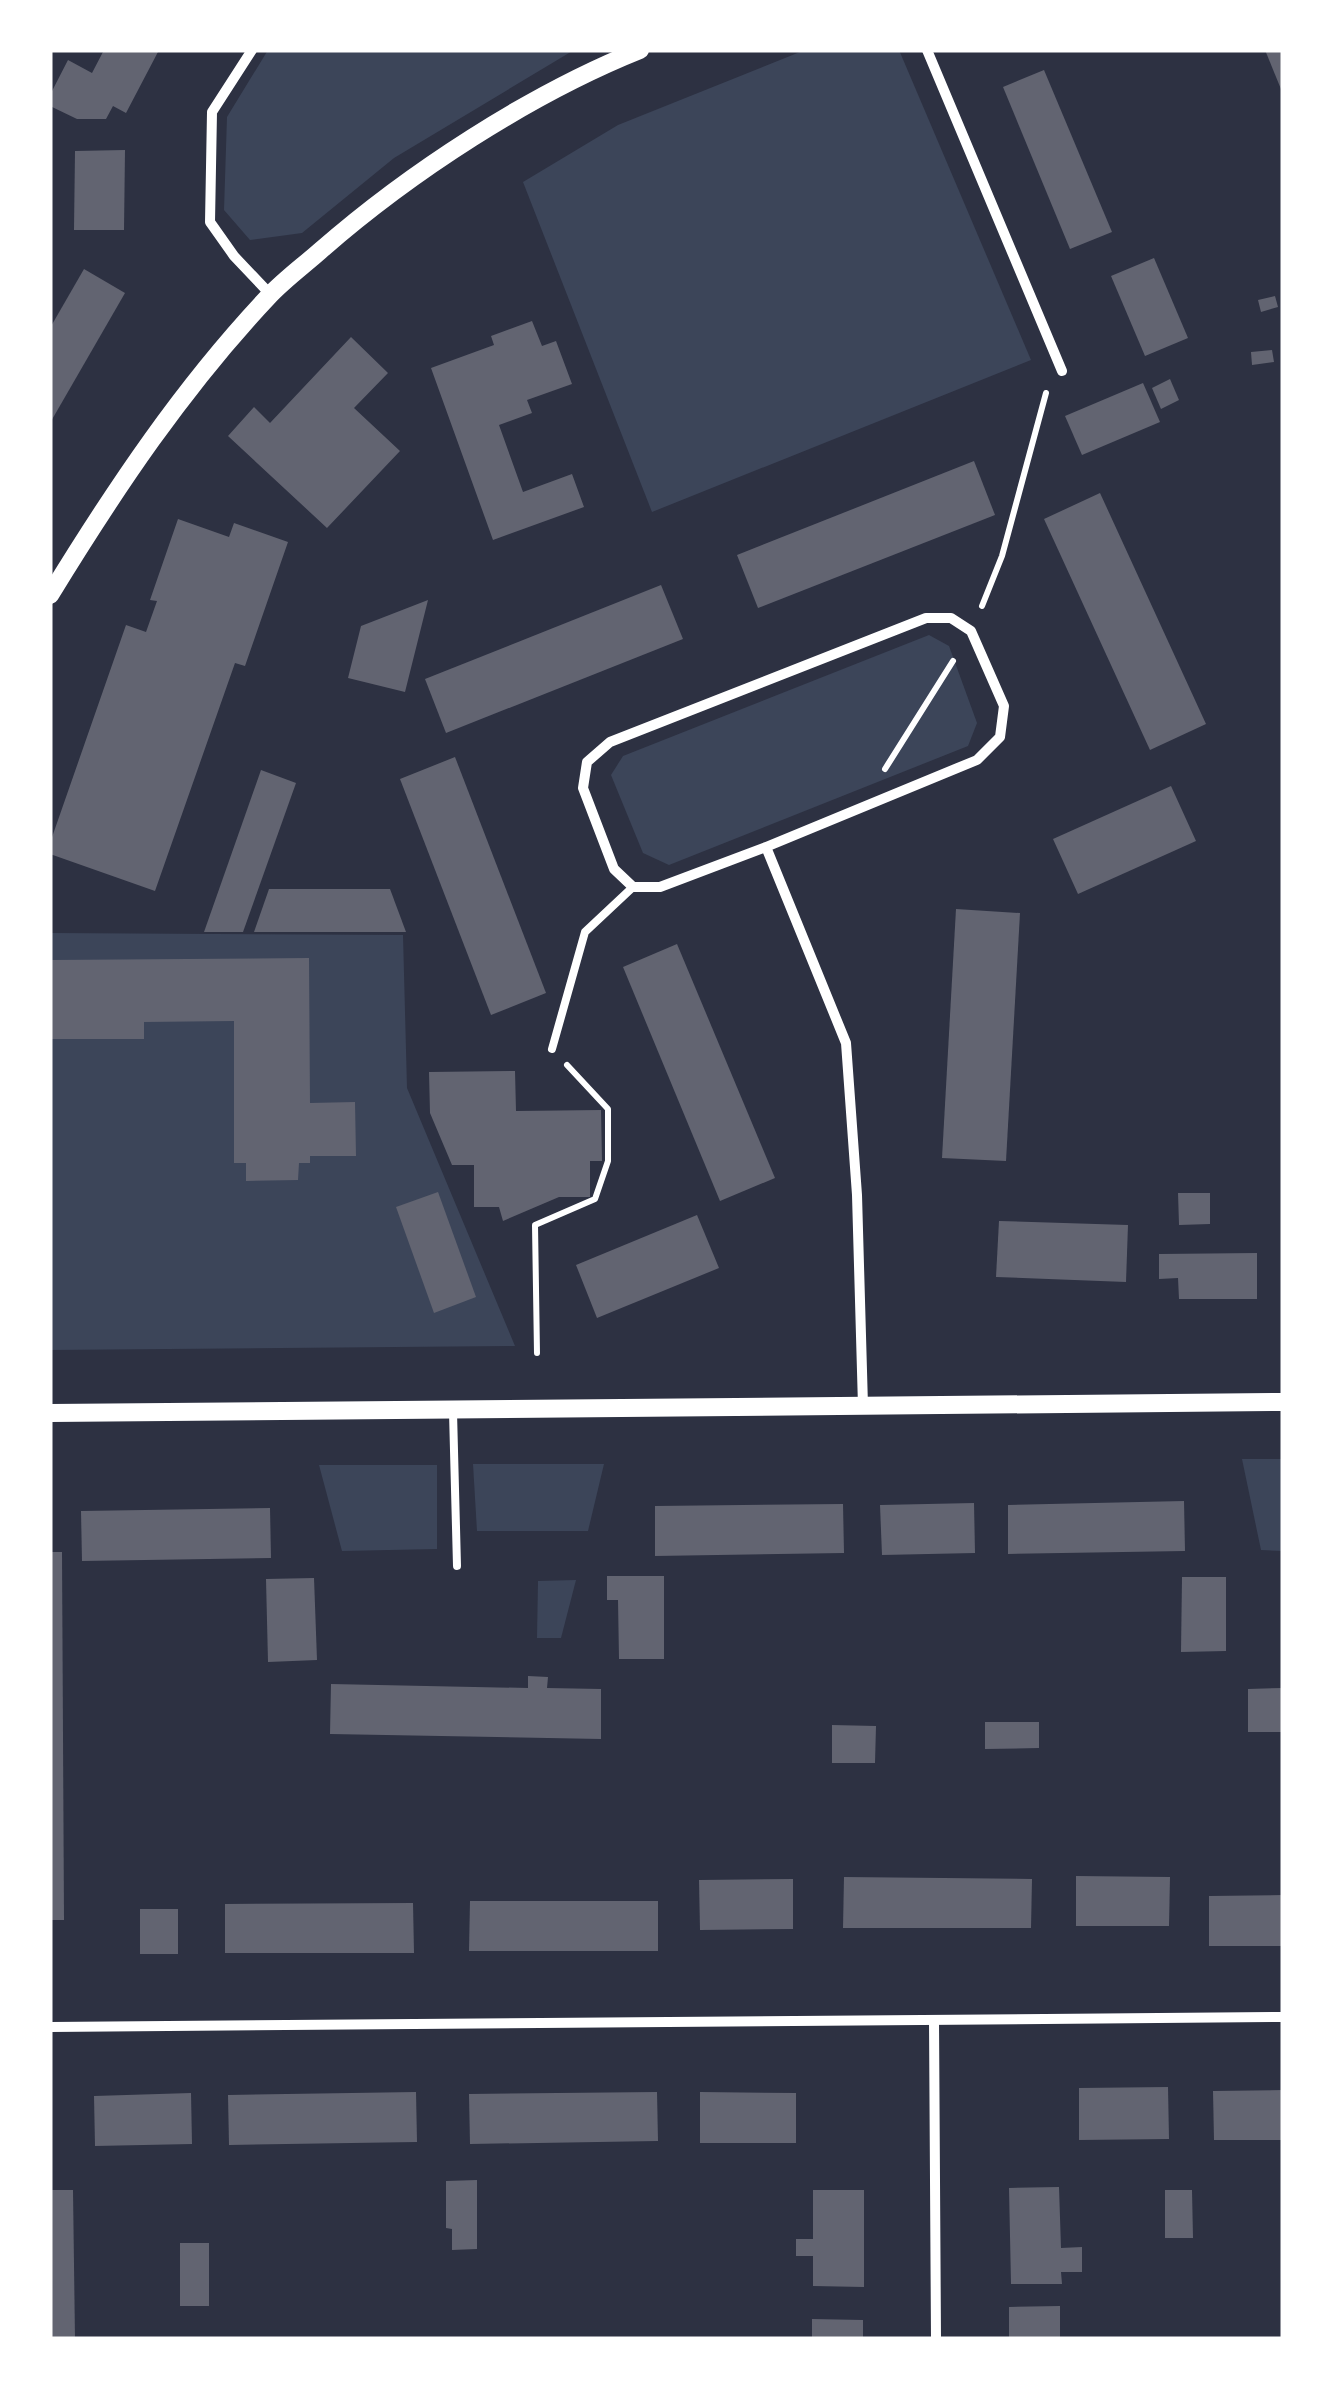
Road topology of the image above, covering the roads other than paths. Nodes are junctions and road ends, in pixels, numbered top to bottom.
1 (252, 50) edge
2 (640, 50) edge
3 (926, 50) edge
4 (270, 294) junction
5 (1062, 371) road end
6 (50, 596) edge
7 (766, 847) junction
8 (632, 887) junction
9 (552, 1049) road end
10 (1283, 1402) edge
11 (862, 1406) junction
12 (453, 1408) junction
13 (50, 1413) edge
14 (457, 1566) dead end
15 (1283, 2017) edge
16 (934, 2020) junction
17 (50, 2027) edge
18 (936, 2339) edge

1 - 4 street
2 - 4 street
3 - 5 street
4 - 6 street
7 - 8 street
7 - 8 street
7 - 11 street
8 - 9 lane
10 - 11 street
11 - 12 street
12 - 13 street
12 - 14 lane
15 - 16 street
16 - 17 street
16 - 18 street

